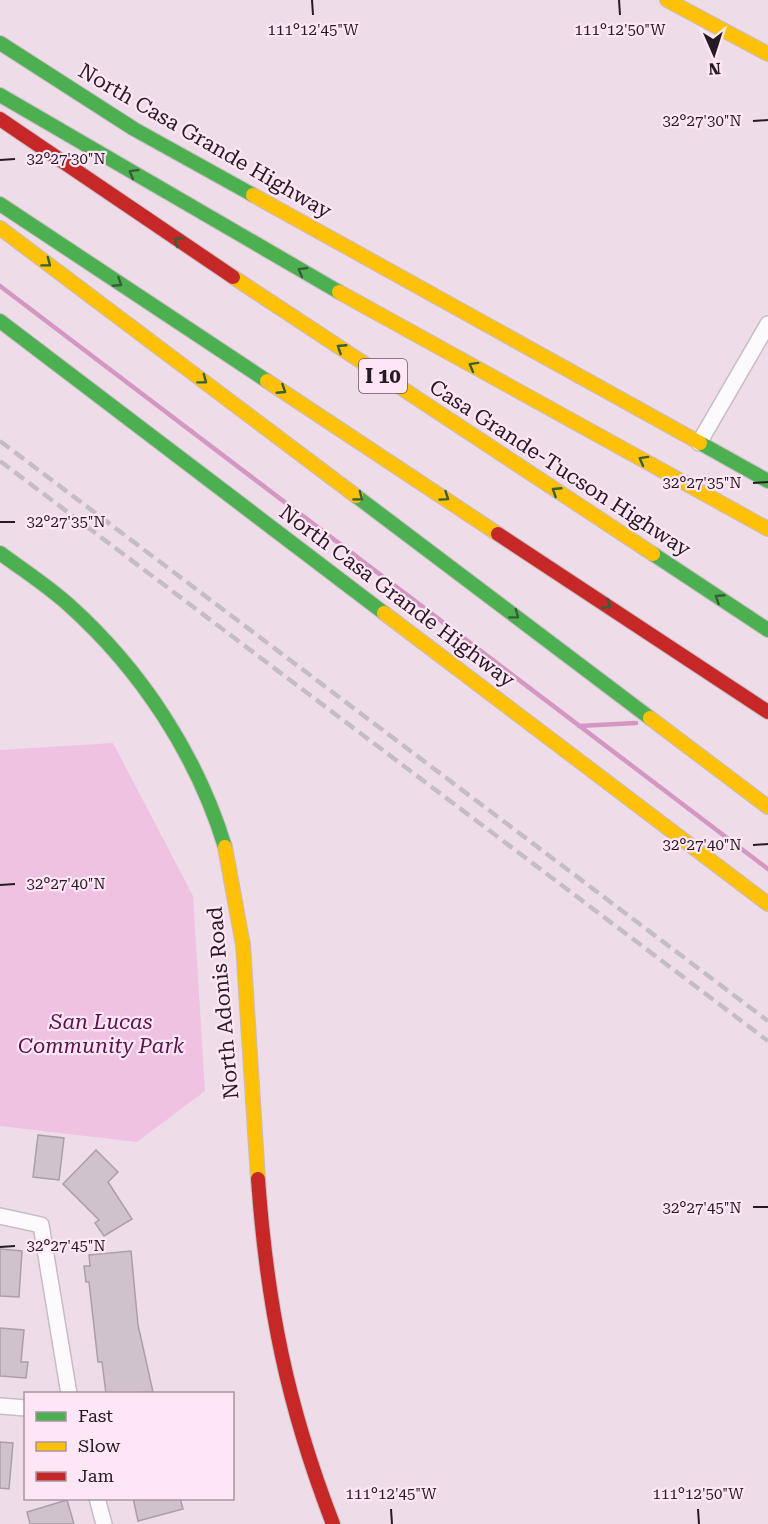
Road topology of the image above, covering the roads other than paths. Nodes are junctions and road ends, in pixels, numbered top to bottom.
1 (667, 0) edge
2 (0, 43) edge
3 (768, 54) edge
4 (0, 95) edge
5 (0, 119) edge
6 (0, 204) edge
7 (0, 228) edge
8 (0, 321) edge
9 (768, 324) edge
10 (699, 443) junction
11 (768, 481) edge
12 (768, 529) edge
13 (0, 553) edge
14 (768, 630) edge
15 (768, 712) edge
16 (768, 807) edge
17 (768, 904) edge
18 (0, 1216) edge
19 (69, 1392) edge
20 (0, 1406) edge
21 (24, 1408) edge
22 (98, 1500) edge
23 (104, 1524) edge
24 (333, 1524) edge

1 - 3 main road
2 - 10 main road, North Casa Grande Highway
12 -> 4 main road
14 -> 5 main road, Casa Grande-Tucson Highway / I 10
6 -> 15 main road
7 -> 16 main road
8 - 17 main road, North Casa Grande Highway
9 - 10 street
10 - 11 main road, North Casa Grande Highway
13 - 24 main road, North Adonis Road
18 - 19 street
20 - 21 street
22 - 23 street

